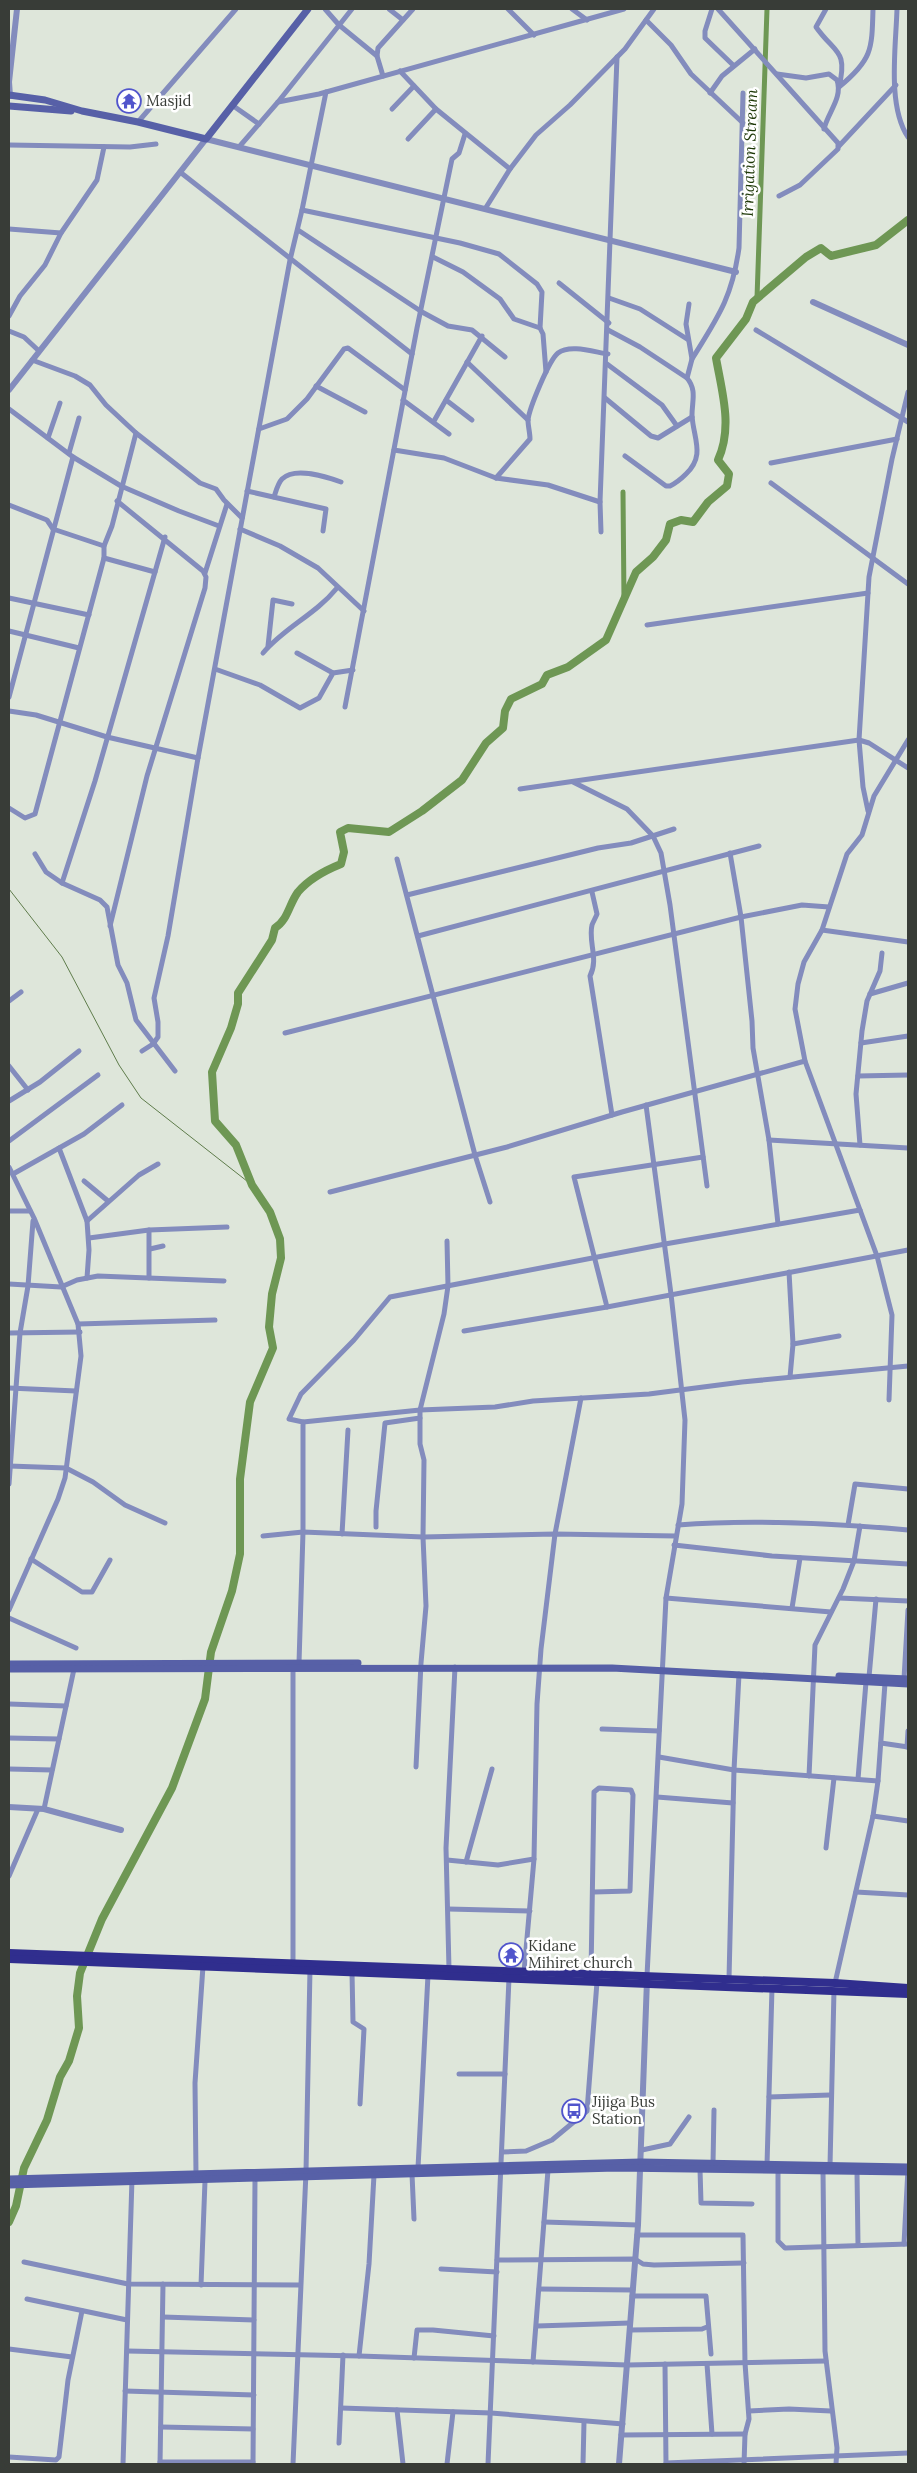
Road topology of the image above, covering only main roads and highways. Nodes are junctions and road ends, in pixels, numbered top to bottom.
1 (308, 9) edge
2 (9, 95) edge
3 (9, 105) edge
4 (82, 111) junction
5 (9, 1664) edge
6 (421, 1665) junction
7 (178, 1666) junction
8 (539, 1666) junction
9 (662, 1668) junction
10 (9, 1669) edge
11 (813, 1677) junction
12 (867, 1679) junction
13 (907, 1681) edge
14 (9, 1953) edge
15 (62, 1958) junction
16 (97, 1959) junction
17 (9, 1960) edge
18 (310, 1967) junction
19 (647, 1980) junction
20 (835, 1986) junction
21 (908, 1988) edge
22 (908, 1994) edge
23 (641, 2165) junction
24 (501, 2168) junction
25 (908, 2168) edge
26 (827, 2169) junction
27 (415, 2171) junction
28 (908, 2172) edge
29 (306, 2175) junction
30 (9, 2179) edge
31 (132, 2179) junction
32 (39, 2181) junction
33 (9, 2185) edge

1 - 4 main road
2 - 3 main road
2 - 4 main road
3 - 4 main road
5 - 7 main road
6 - 7 main road
6 - 8 main road
6 - 8 main road
7 - 10 main road
8 - 9 main road
9 - 11 main road
9 - 11 main road
11 - 12 main road
12 - 13 main road
12 - 13 main road
14 - 15 highway
15 - 16 highway
15 - 17 highway
16 - 18 highway
16 - 18 highway
18 - 19 highway
18 - 19 highway
19 - 20 highway
19 - 20 highway
20 - 21 highway
20 - 22 highway
23 - 24 main road
23 - 24 main road
23 - 26 main road
23 - 26 main road
24 - 27 main road
25 - 26 main road
26 - 28 main road
27 - 29 main road
27 - 29 main road
29 - 31 main road
29 - 31 main road
30 - 32 main road
31 - 32 main road
32 - 33 main road

